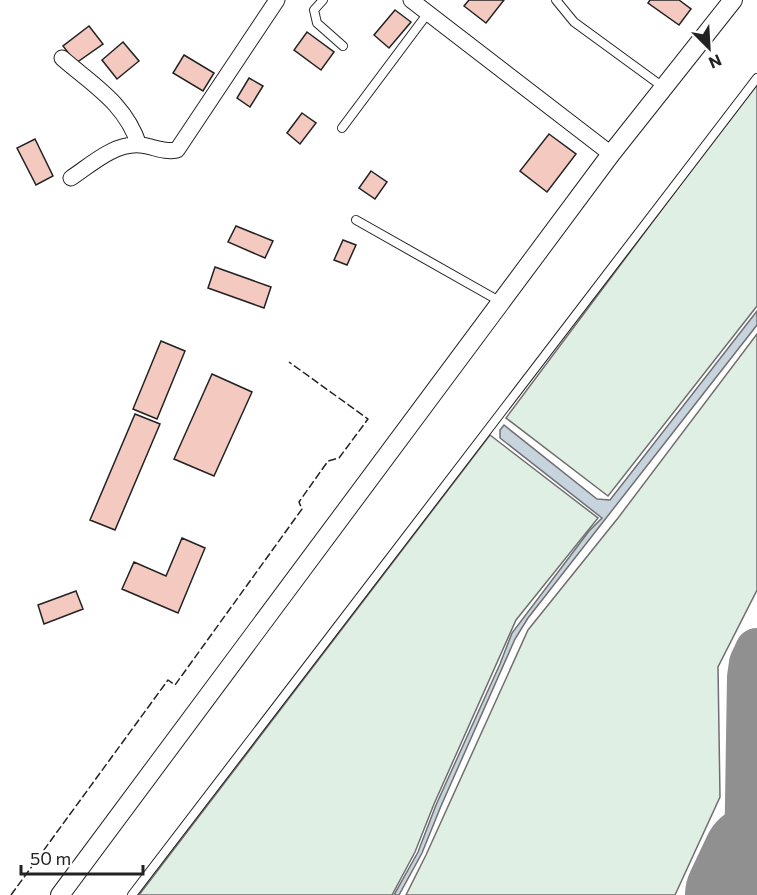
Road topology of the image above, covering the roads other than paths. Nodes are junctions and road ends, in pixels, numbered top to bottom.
1 (277, 0) edge
2 (323, 0) edge
3 (411, 0) edge
4 (556, 0) edge
5 (733, 0) edge
6 (428, 13) junction
7 (343, 46) dead end
8 (62, 58) dead end
9 (757, 78) edge
10 (664, 87) junction
11 (342, 128) dead end
12 (139, 145) junction
13 (611, 154) junction
14 (71, 178) dead end
15 (356, 220) dead end
16 (502, 303) junction
17 (60, 895) edge
18 (132, 895) edge

1 - 12 street
2 - 7 lane
3 - 6 street
4 - 10 lane
5 - 10 street
6 - 11 lane
6 - 13 street
8 - 12 street
9 - 18 lane
10 - 13 street
12 - 14 street
13 - 16 street
15 - 16 lane
16 - 17 street

